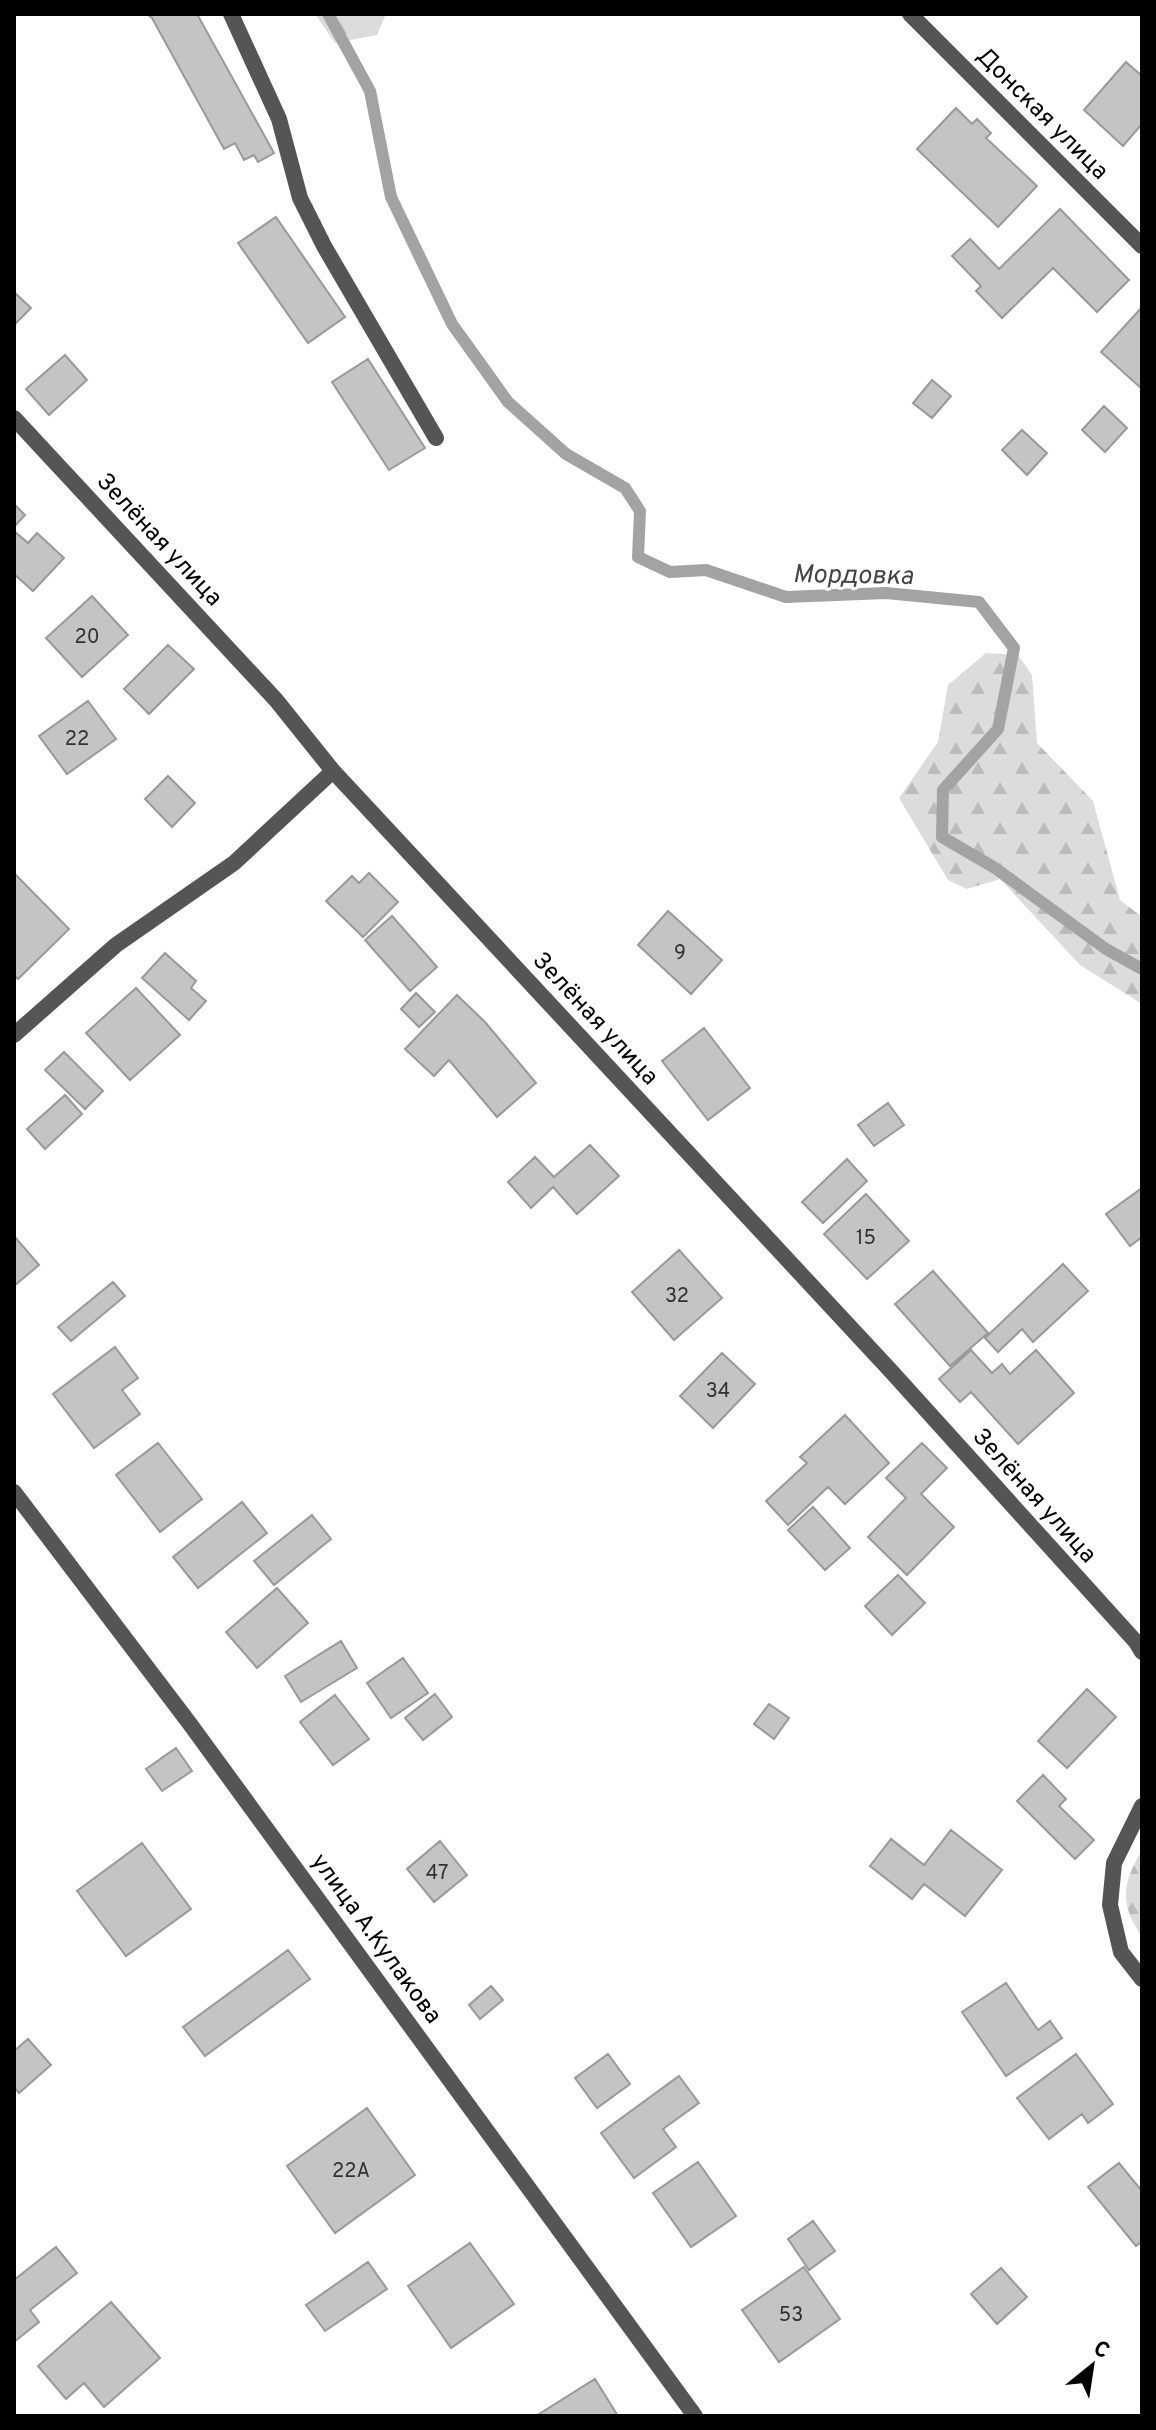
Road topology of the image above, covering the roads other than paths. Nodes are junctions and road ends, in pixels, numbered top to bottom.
1 (231, 14) edge
2 (910, 14) edge
3 (1142, 246) edge
4 (14, 418) edge
5 (436, 438) dead end
6 (333, 771) junction
7 (14, 1035) edge
8 (14, 1492) edge
9 (1142, 1652) edge
10 (1142, 1806) edge
11 (1142, 1979) edge
12 (695, 2416) edge

1 - 5 street
2 - 3 street, Донская улица
4 - 6 street, Зелёная улица
6 - 7 street
6 - 9 street, Зелёная улица
8 - 12 street, улица А.Кулакова
10 - 11 street

